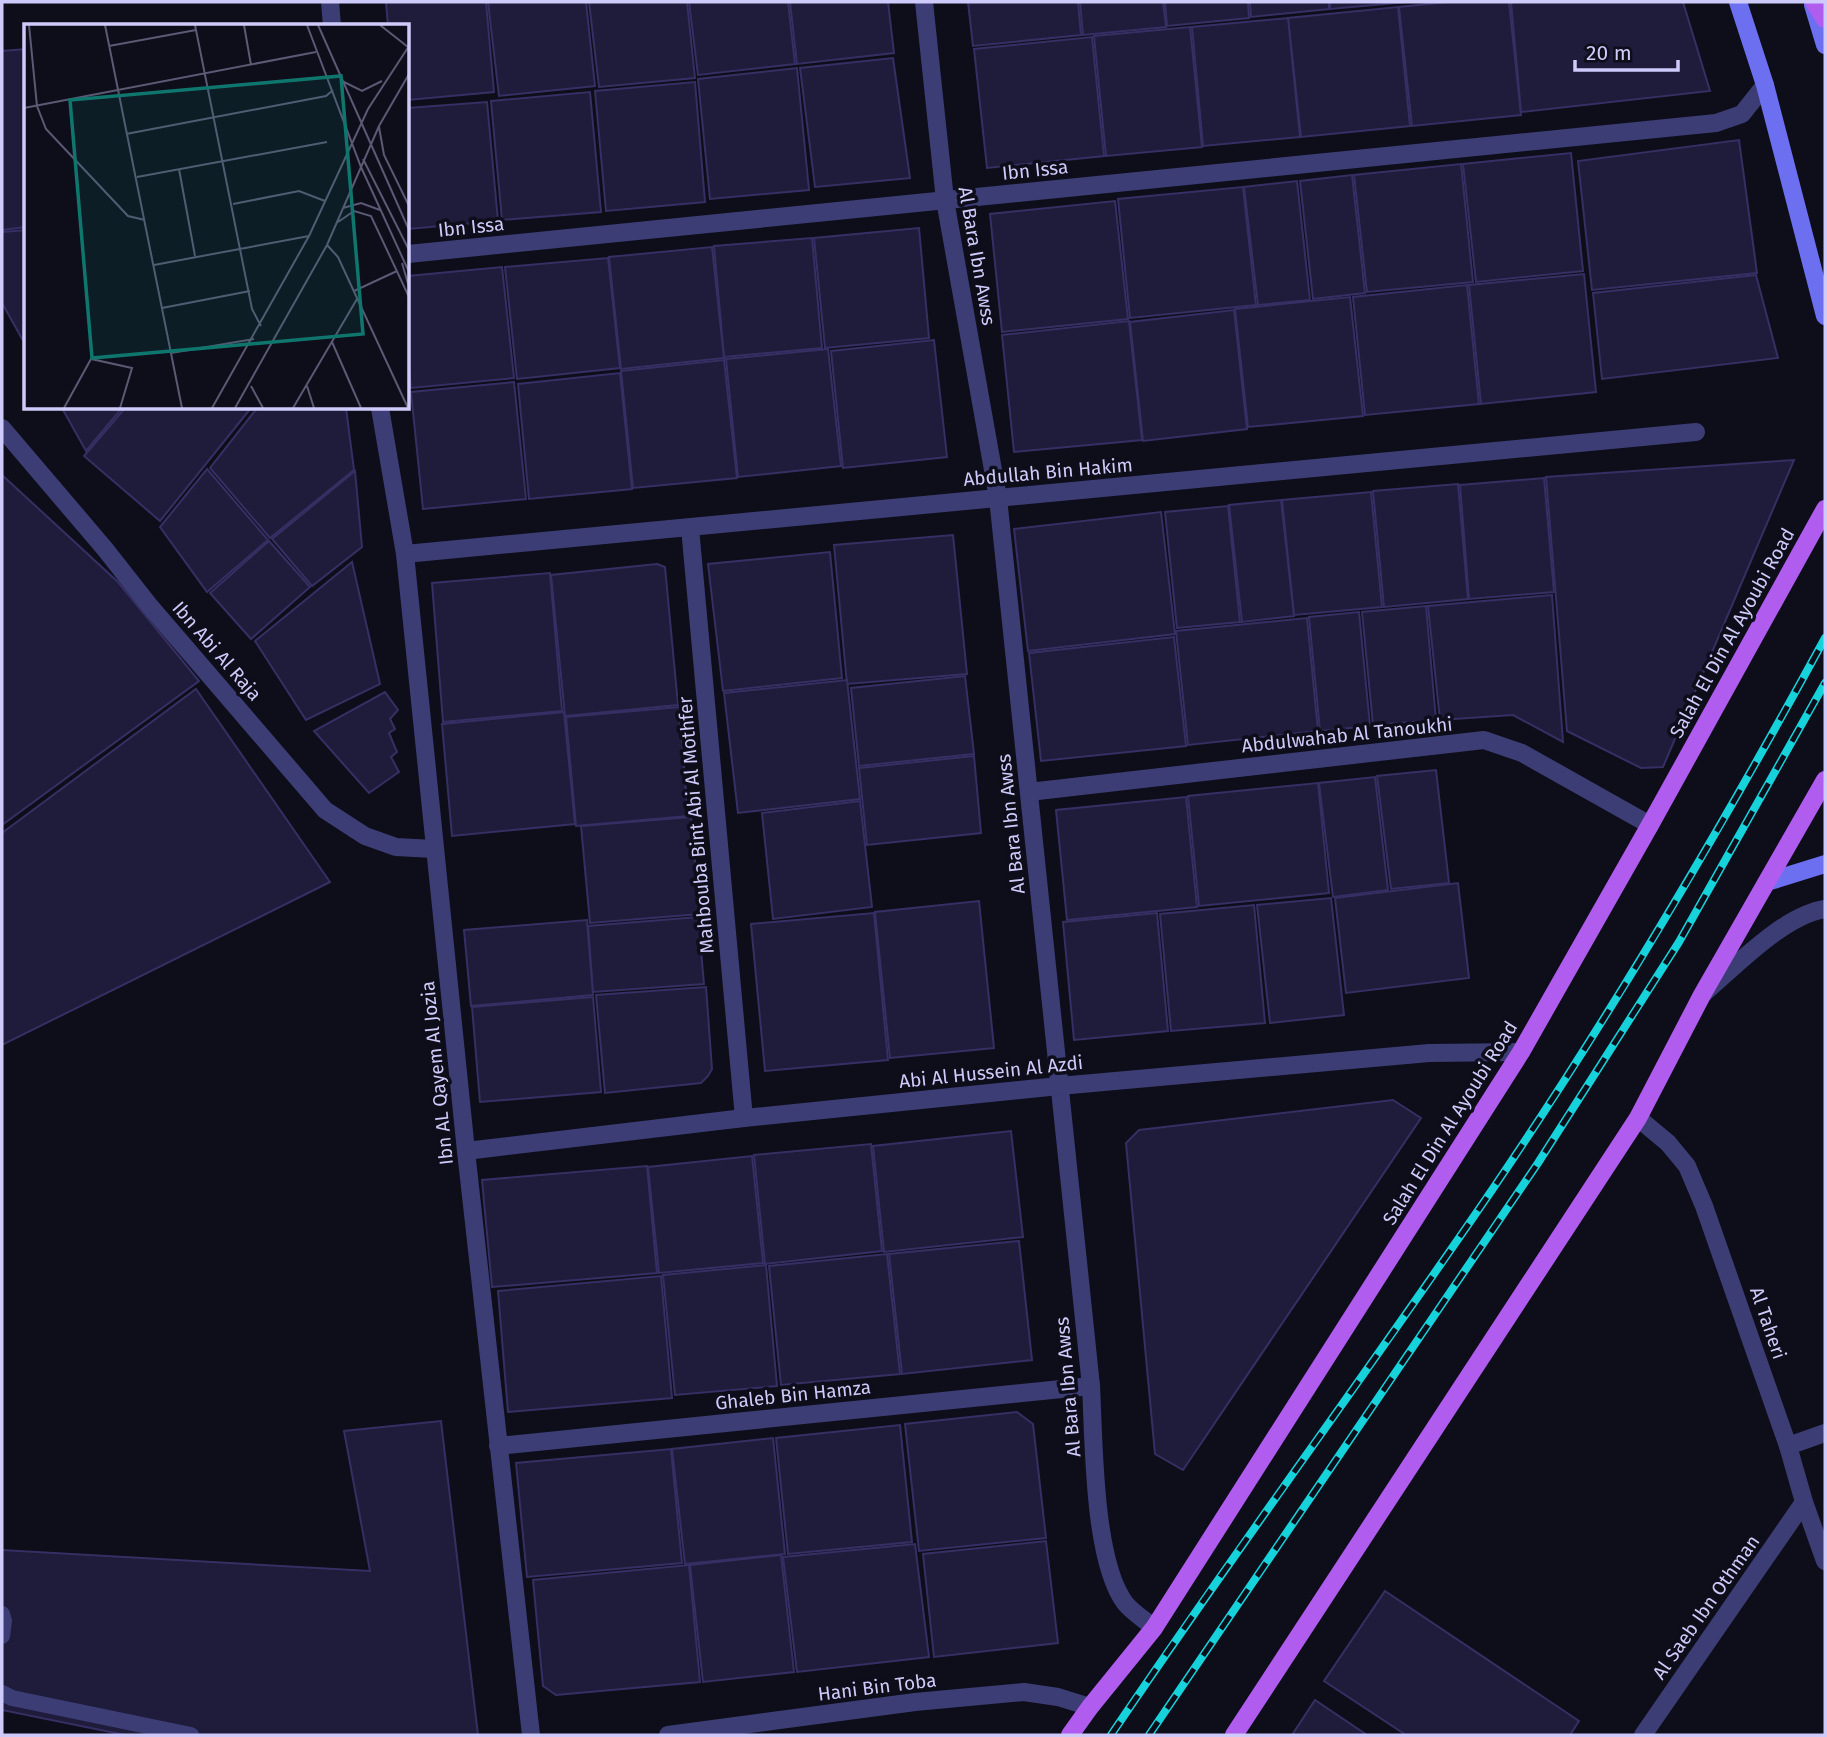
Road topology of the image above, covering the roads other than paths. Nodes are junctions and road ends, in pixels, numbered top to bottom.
1 (330, 2) edge
2 (924, 2) edge
3 (1738, 2) edge
4 (1813, 2) edge
5 (1825, 19) edge
6 (332, 24) edge
7 (1825, 45) edge
8 (1765, 85) junction
9 (945, 200) junction
10 (410, 254) edge
11 (1825, 316) edge
12 (380, 410) edge
13 (2, 428) edge
14 (1696, 432) dead end
15 (998, 498) junction
16 (1825, 509) edge
17 (690, 528) junction
18 (405, 554) junction
19 (1825, 780) edge
20 (1029, 792) junction
21 (1650, 825) junction
22 (434, 849) junction
23 (1825, 864) edge
24 (1767, 882) junction
25 (1825, 909) edge
26 (1702, 995) junction
27 (1521, 1052) junction
28 (1059, 1086) junction
29 (744, 1118) junction
30 (1638, 1118) junction
31 (466, 1151) junction
32 (1091, 1386) junction
33 (1825, 1433) edge
34 (498, 1446) junction
35 (1788, 1446) junction
36 (1804, 1502) junction
37 (1825, 1561) edge
38 (2, 1614) edge
39 (1154, 1628) junction
40 (2, 1636) edge
41 (2, 1693) edge
42 (1090, 1707) junction
43 (191, 1735) edge
44 (531, 1735) edge
45 (668, 1735) edge
46 (1070, 1735) edge
47 (1234, 1735) edge
48 (1643, 1735) edge

1 - 6 street
2 - 9 street, Al Bara Ibn Awss
3 - 8 main road
4 - 5 main road
4 - 7 main road
8 - 9 street, Ibn Issa
8 - 11 main road
9 - 10 street, Ibn Issa
9 - 15 street, Al Bara Ibn Awss
12 - 18 street, Ibn AL Qayem Al Jozia
13 - 22 street, Ibn Abi Al Raja
14 - 15 street, Abdullah Bin Hakim
15 - 17 street, Abdullah Bin Hakim
15 - 20 street, Al Bara Ibn Awss
16 - 21 main road, Salah El Din Al Ayoubi Road
17 - 18 street, Abdullah Bin Hakim
17 - 29 street, Mahbouba Bint Abi Al Mothfer
18 - 22 street, Ibn AL Qayem Al Jozia
19 - 24 main road
20 - 21 street, Abdulwahab Al Tanoukhi
20 - 28 street, Al Bara Ibn Awss
21 - 27 main road, Salah El Din Al Ayoubi Road
22 - 31 street, Ibn AL Qayem Al Jozia
23 - 24 main road
24 - 26 main road
25 - 26 street
26 - 30 main road
27 - 28 street, Abi Al Hussein Al Azdi
27 - 39 main road, Salah El Din Al Ayoubi Road
28 - 29 street, Abi Al Hussein Al Azdi
28 - 32 street, Al Bara Ibn Awss
29 - 31 street, Abi Al Hussein Al Azdi
30 - 35 street, Al Taheri
30 - 47 main road
31 - 34 street, Ibn AL Qayem Al Jozia
32 - 34 street, Ghaleb Bin Hamza
32 - 39 street, Al Bara Ibn Awss
33 - 35 street
34 - 44 street, Ibn AL Qayem Al Jozia
35 - 36 street, Al Taheri
36 - 37 street, Al Taheri
36 - 48 street, Al Saeb Ibn Othman
38 - 40 lane
39 - 42 main road, Salah El Din Al Ayoubi Road
41 - 43 lane
42 - 45 street, Hani Bin Toba
42 - 46 main road, Salah El Din Al Ayoubi Road

